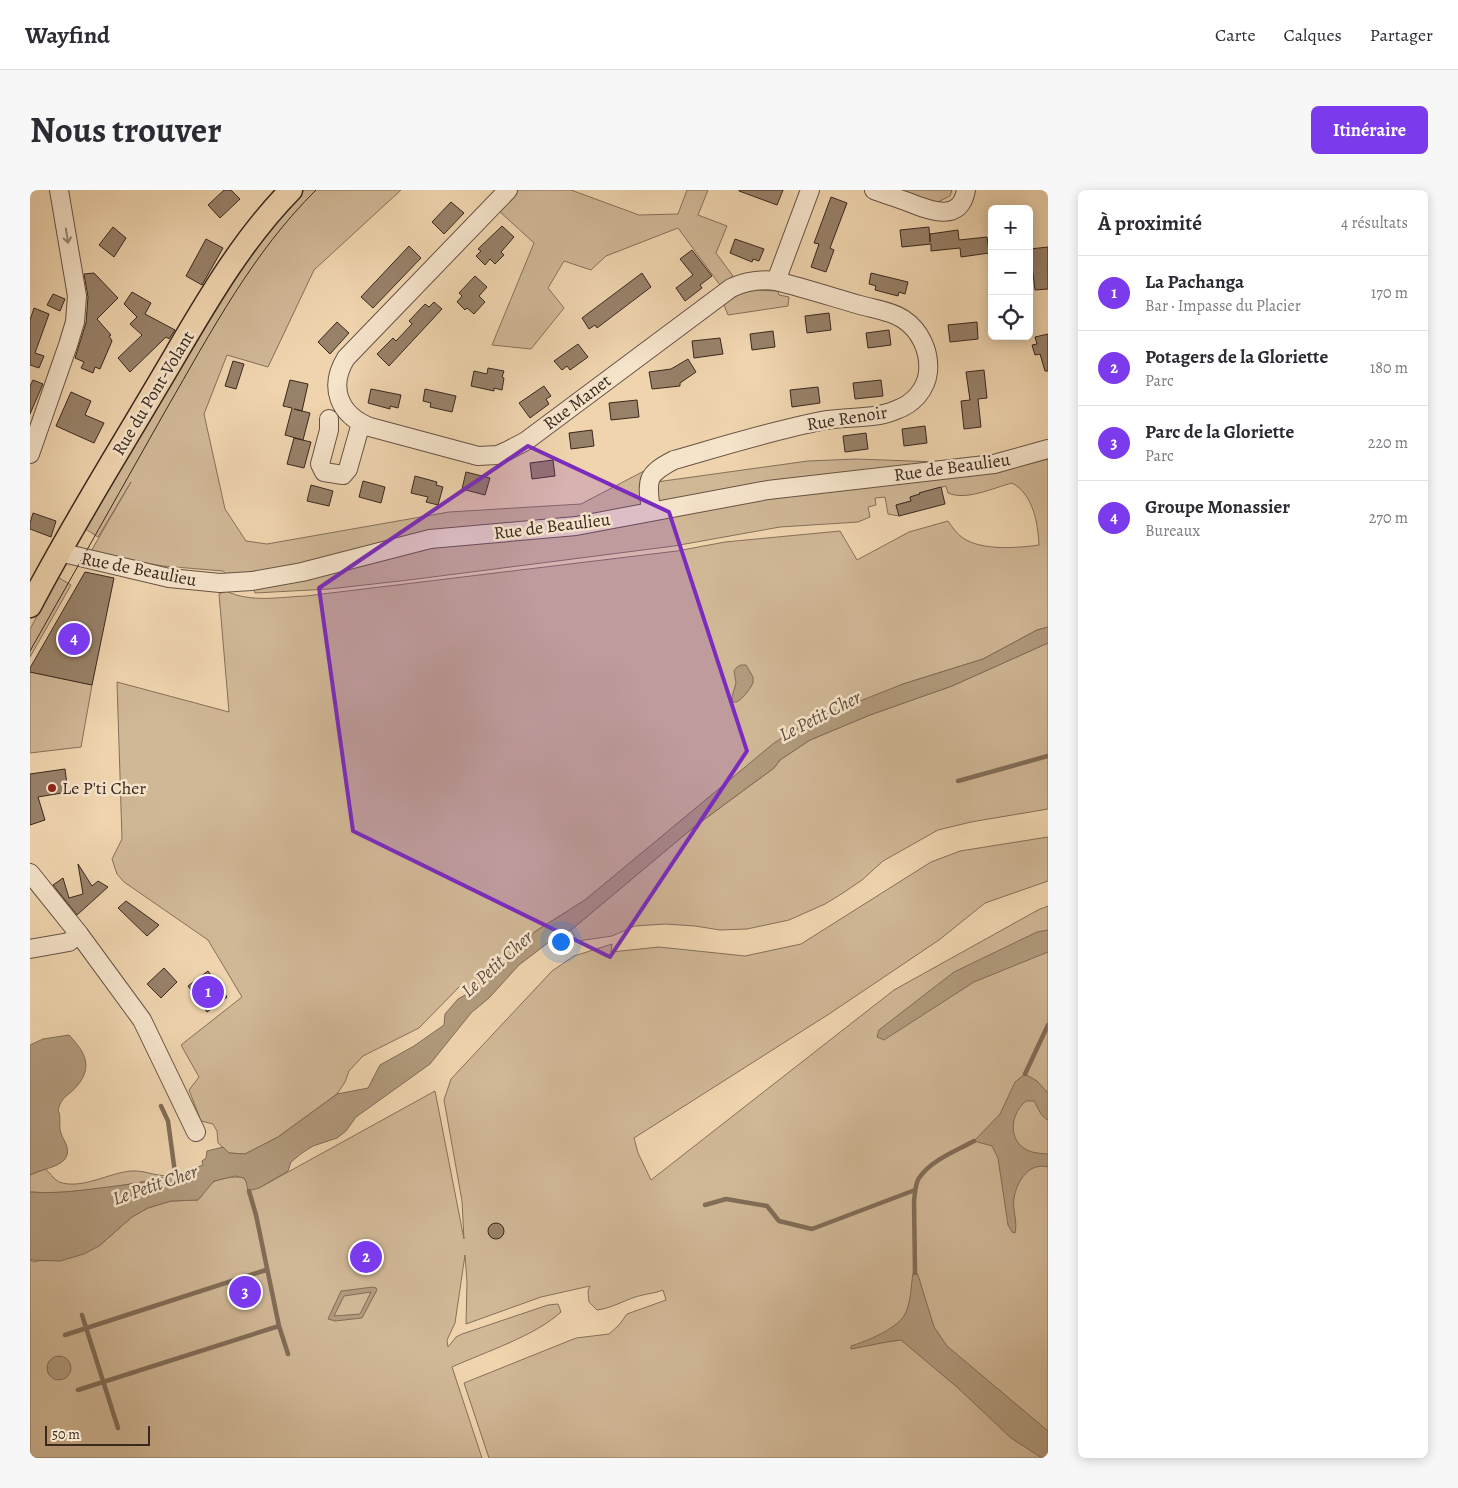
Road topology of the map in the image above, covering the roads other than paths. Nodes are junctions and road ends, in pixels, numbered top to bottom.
1 (59, 190) edge
2 (291, 190) edge
3 (508, 190) edge
4 (810, 190) edge
5 (874, 190) edge
6 (966, 190) edge
7 (776, 281) junction
8 (328, 419) dead end
9 (361, 424) junction
10 (1048, 449) edge
11 (30, 451) edge
12 (651, 511) junction
13 (59, 552) junction
14 (30, 606) edge
15 (30, 873) edge
16 (79, 934) junction
17 (30, 949) edge
18 (196, 1132) dead end

1 -> 11 street
2 - 13 main road, Rue du Pont-Volant
3 - 9 street, Rue Manet
4 - 7 street
5 - 6 street
7 - 9 street, Rue Manet
7 - 12 street, Rue Renoir
8 - 9 street
10 - 12 street, Rue de Beaulieu
12 - 13 street, Rue de Beaulieu
13 - 14 main road, Rue du Pont-Volant
15 - 16 street
16 - 17 street
16 - 18 street

